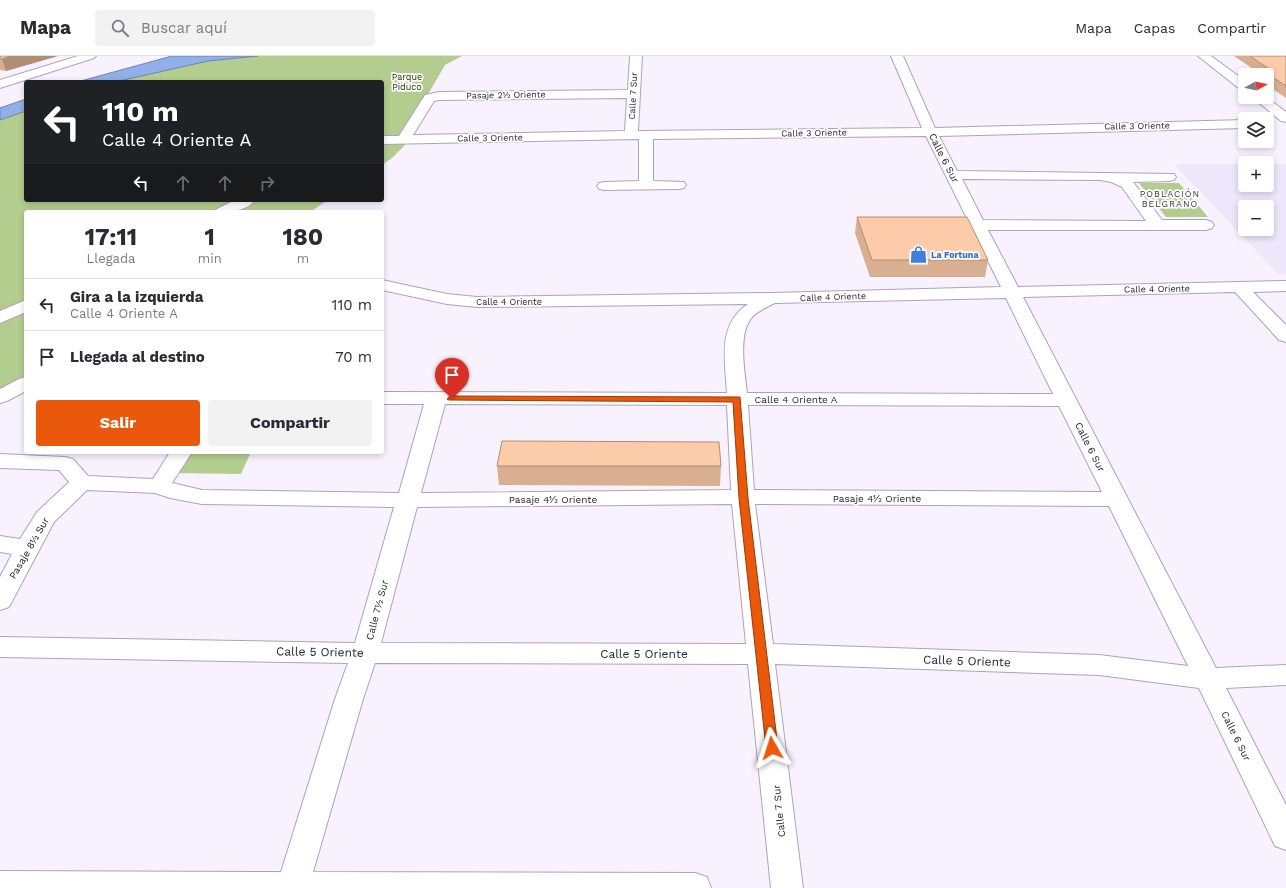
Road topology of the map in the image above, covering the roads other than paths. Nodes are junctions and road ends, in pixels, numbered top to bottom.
1 (90, 56) edge
2 (636, 56) edge
3 (897, 56) edge
4 (1204, 56) edge
5 (1238, 82) edge
6 (0, 84) edge
7 (633, 94) junction
8 (1267, 104) edge
9 (1286, 118) edge
10 (1238, 124) edge
11 (931, 132) junction
12 (631, 135) junction
13 (646, 135) junction
14 (404, 139) junction
15 (384, 140) edge
16 (953, 176) junction
17 (1169, 177) dead end
18 (1114, 178) junction
19 (646, 185) junction
20 (679, 185) dead end
21 (604, 186) dead end
22 (243, 202) edge
23 (226, 210) edge
24 (978, 224) junction
25 (1154, 225) junction
26 (1206, 225) dead end
27 (384, 285) edge
28 (1286, 286) edge
29 (1239, 287) junction
30 (1012, 292) junction
31 (772, 298) junction
32 (24, 306) edge
33 (0, 318) edge
34 (1286, 336) edge
35 (384, 398) edge
36 (436, 399) junction
37 (737, 399) junction
38 (1066, 400) junction
39 (180, 454) edge
40 (0, 461) edge
41 (82, 483) junction
42 (159, 486) junction
43 (743, 498) junction
44 (1116, 499) junction
45 (407, 500) junction
46 (0, 544) edge
47 (27, 548) junction
48 (0, 601) edge
49 (0, 647) edge
50 (365, 652) junction
51 (762, 654) junction
52 (1286, 675) edge
53 (1208, 679) junction
54 (1286, 836) edge
55 (0, 886) edge
56 (292, 887) edge
57 (695, 888) edge
58 (787, 888) edge

1 - 6 street
2 - 7 street, Calle 7 Sur
3 - 11 street, Calle 6 Sur
4 - 5 street
7 - 12 street, Calle 7 Sur
7 - 14 street, Pasaje 2½ Oriente
8 - 9 street
10 - 11 street, Calle 3 Oriente
11 - 13 street, Calle 3 Oriente
11 - 16 street, Calle 6 Sur
12 - 13 street, Calle 3 Oriente
12 - 14 street, Calle 3 Oriente
13 - 19 street
14 - 15 street, Calle 3 Oriente
16 - 18 street
16 - 24 street, Calle 6 Sur
17 - 18 street
18 - 25 street
19 - 20 street
19 - 21 street
22 - 23 street
24 - 25 street
24 - 30 street, Calle 6 Sur
25 - 26 street
27 - 31 street, Calle 4 Oriente
28 - 29 street, Calle 4 Oriente
29 - 30 street, Calle 4 Oriente
29 - 34 street
30 - 31 street, Calle 4 Oriente
30 - 38 street, Calle 6 Sur
31 - 37 street, Calle 7 Sur
32 - 33 street
35 - 36 street, Calle 4 Oriente A
36 - 37 street, Calle 4 Oriente A
36 - 45 street, Calle 7½ Sur
37 - 38 street, Calle 4 Oriente A
37 - 43 street, Calle 7 Sur
38 - 44 street, Calle 6 Sur
39 - 42 street
40 - 41 street
41 - 42 street, Pasaje 4½ Oriente
41 - 47 street, Pasaje 8½ Sur
42 - 45 street, Pasaje 4½ Oriente
43 - 44 street, Pasaje 4½ Oriente
43 - 45 street, Pasaje 4½ Oriente
43 - 51 street, Calle 7 Sur
44 - 53 street, Calle 6 Sur
45 - 50 street, Calle 7½ Sur
46 - 47 street
47 - 48 street, Pasaje 8½ Sur
49 - 50 street, Calle 5 Oriente
50 - 51 street, Calle 5 Oriente
50 - 56 street, Calle 7½ Sur
51 - 53 street, Calle 5 Oriente
51 - 58 street, Calle 7 Sur
52 - 53 street, Calle 5 Oriente
53 - 54 street, Calle 6 Sur
55 - 56 street
56 - 57 street

